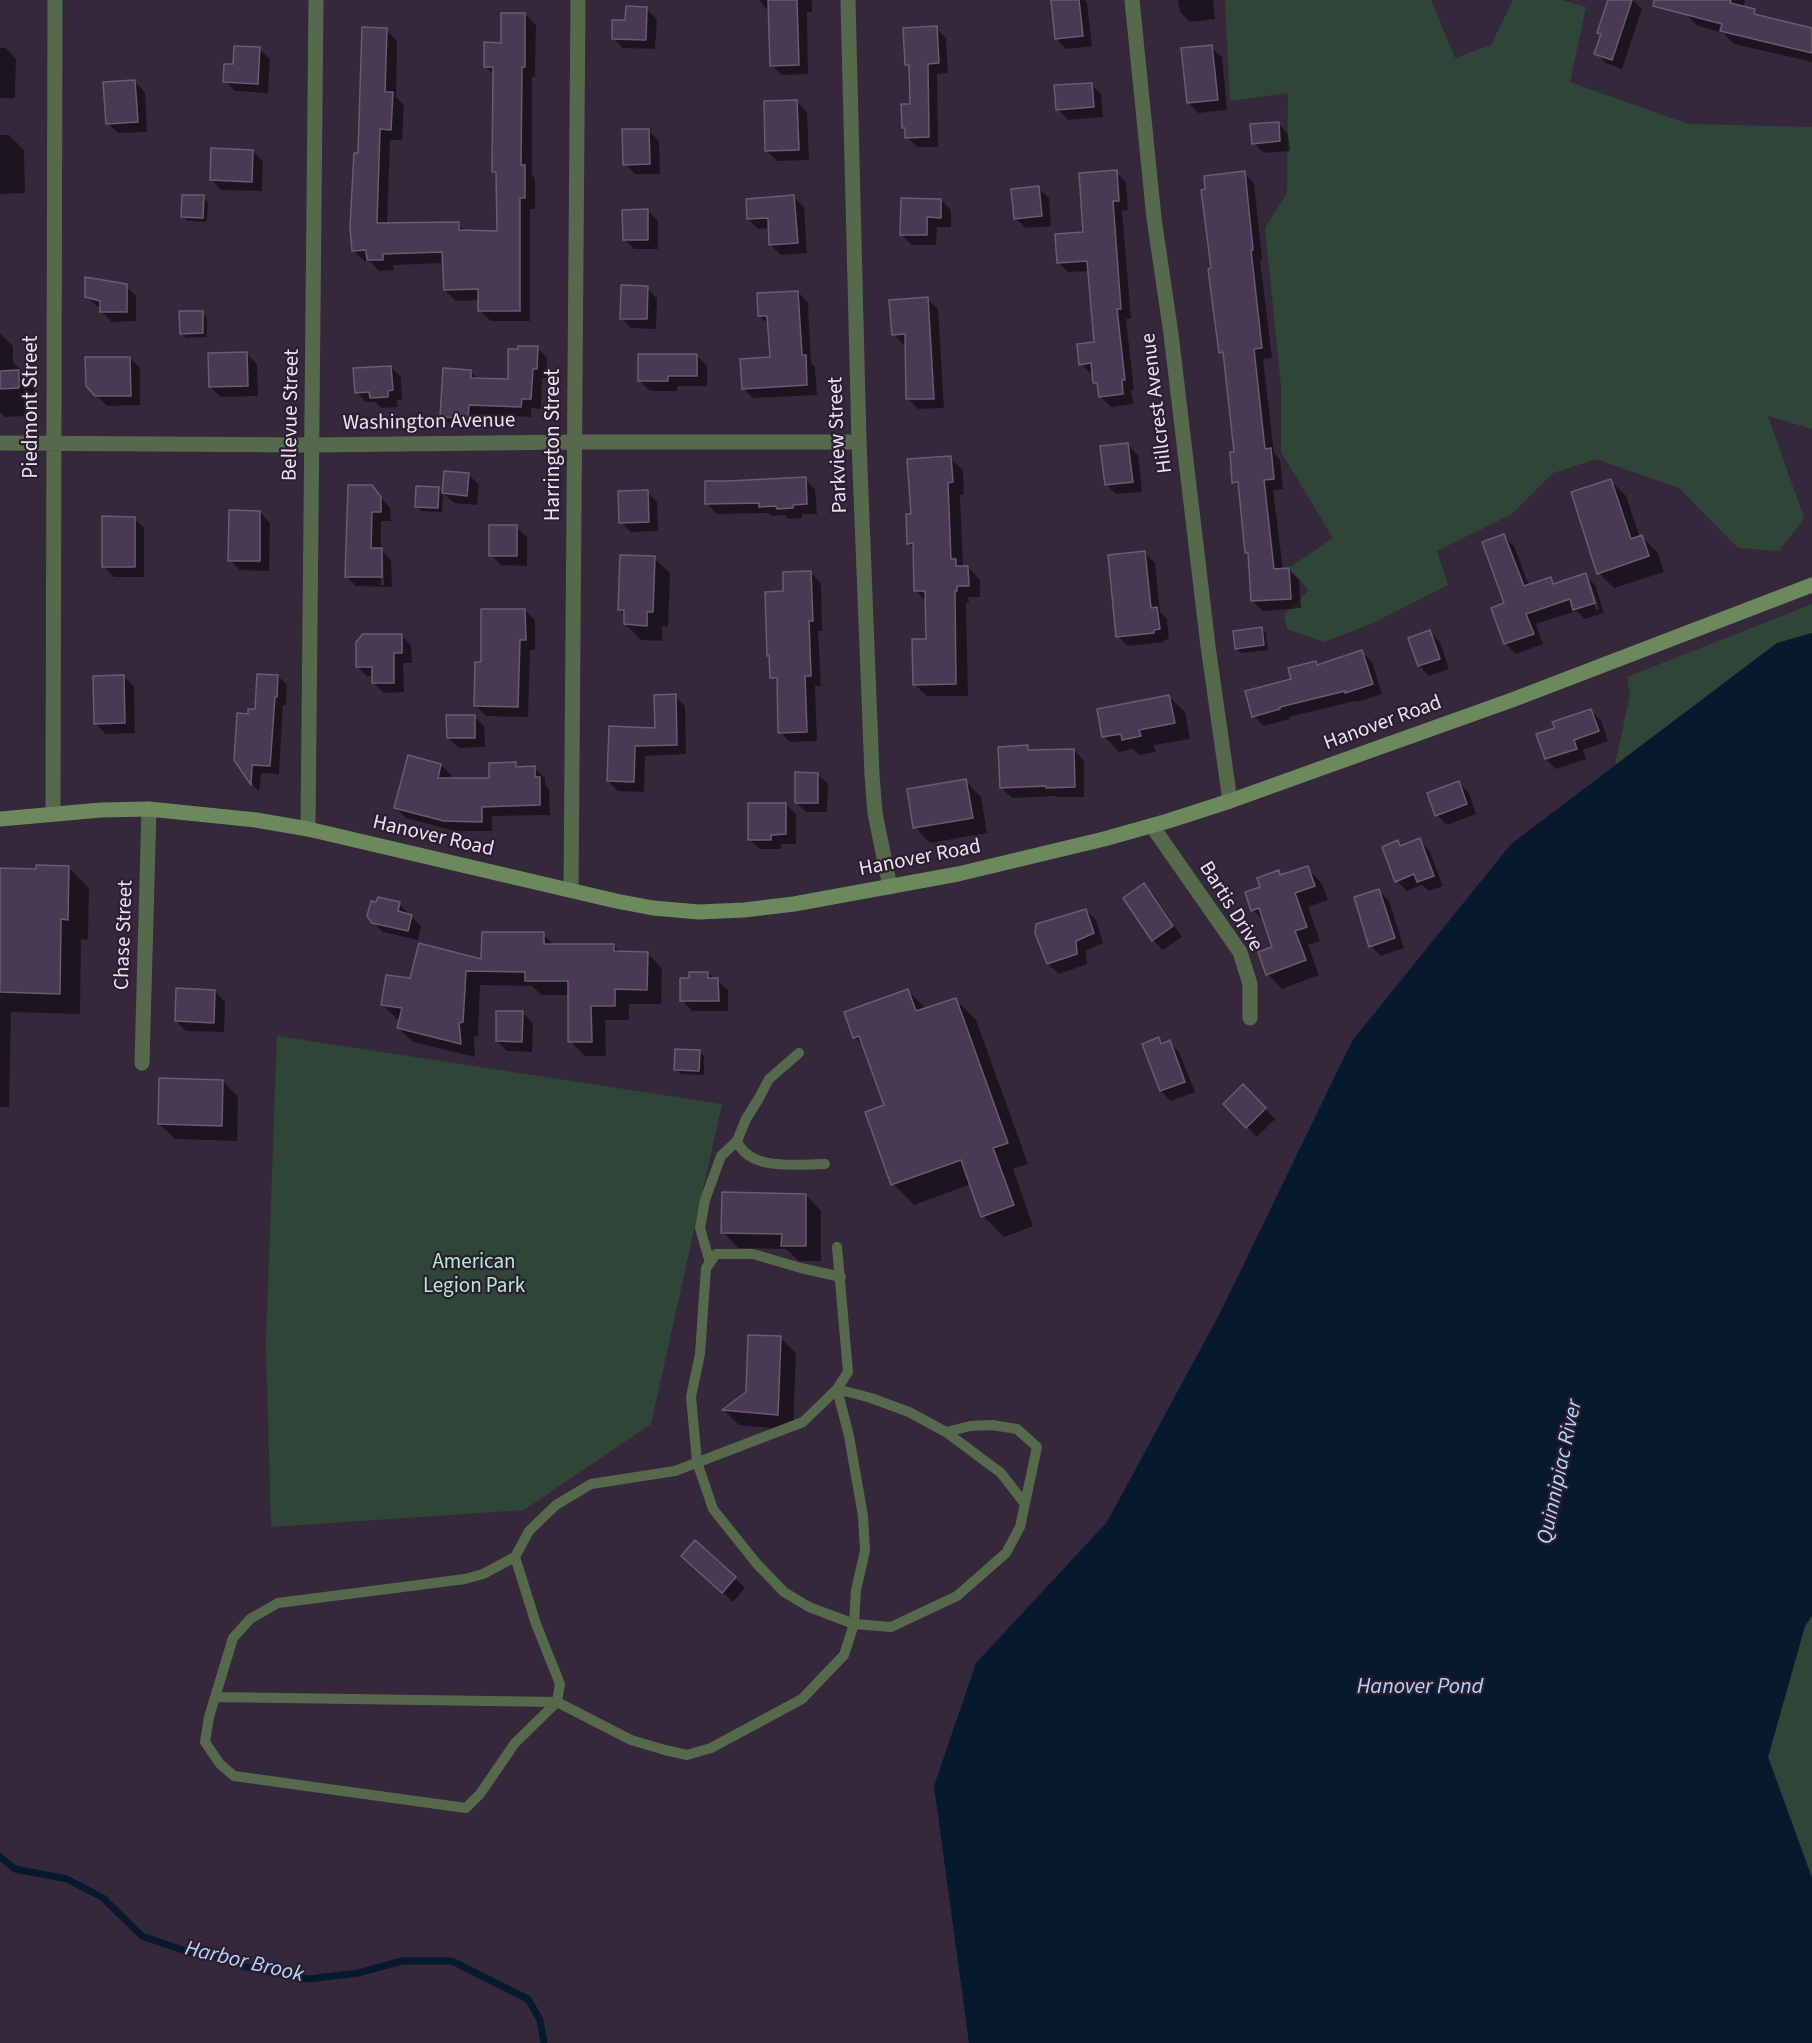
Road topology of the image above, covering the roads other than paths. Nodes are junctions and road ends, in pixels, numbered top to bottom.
1 (54, 0) edge
2 (316, 0) edge
3 (578, 0) edge
4 (848, 0) edge
5 (1132, 0) edge
6 (575, 442) junction
7 (859, 442) junction
8 (0, 443) edge
9 (52, 445) junction
10 (312, 445) junction
11 (1812, 585) edge
12 (1230, 801) junction
13 (149, 809) junction
14 (53, 813) junction
15 (0, 819) edge
16 (1152, 826) junction
17 (308, 829) junction
18 (890, 887) junction
19 (571, 890) junction
20 (1250, 1018) dead end
21 (799, 1053) dead end
22 (142, 1063) dead end
23 (737, 1141) junction
24 (825, 1164) dead end
25 (837, 1247) dead end
26 (710, 1263) junction
27 (840, 1277) junction
28 (837, 1389) junction
29 (946, 1432) junction
30 (697, 1462) junction
31 (1025, 1504) junction
32 (515, 1557) junction
33 (854, 1624) junction
34 (215, 1697) junction
35 (557, 1702) junction

1 - 9 street, Piedmont Street
2 - 10 street, Bellevue Street
3 - 6 street, Harrington Street
4 - 7 street, Parkview Street
5 - 12 street, Hillcrest Avenue
6 - 7 street, Washington Avenue
6 - 10 street, Washington Avenue
6 - 19 street, Harrington Street
7 - 18 street, Parkview Street
8 - 9 street, Washington Avenue
9 - 10 street, Washington Avenue
9 - 14 street, Piedmont Street
10 - 17 street, Bellevue Street
11 - 12 main road, Hanover Road
12 - 16 main road, Hanover Road
13 - 14 main road, Hanover Road
13 - 17 main road, Hanover Road
13 - 22 street, Chase Street
14 - 15 main road, Hanover Road
16 - 18 main road, Hanover Road
16 - 20 street, Bartis Drive
17 - 19 main road, Hanover Road
18 - 19 main road, Hanover Road
21 - 23 lane
23 - 24 lane
23 - 26 lane
25 - 27 lane
26 - 27 lane
26 - 30 lane
27 - 28 lane
28 - 29 lane
28 - 30 lane
28 - 33 lane
29 - 31 lane
29 - 31 lane
30 - 32 lane
30 - 33 lane
31 - 33 lane
32 - 34 lane
32 - 35 lane
33 - 35 lane
34 - 35 lane
34 - 35 lane

